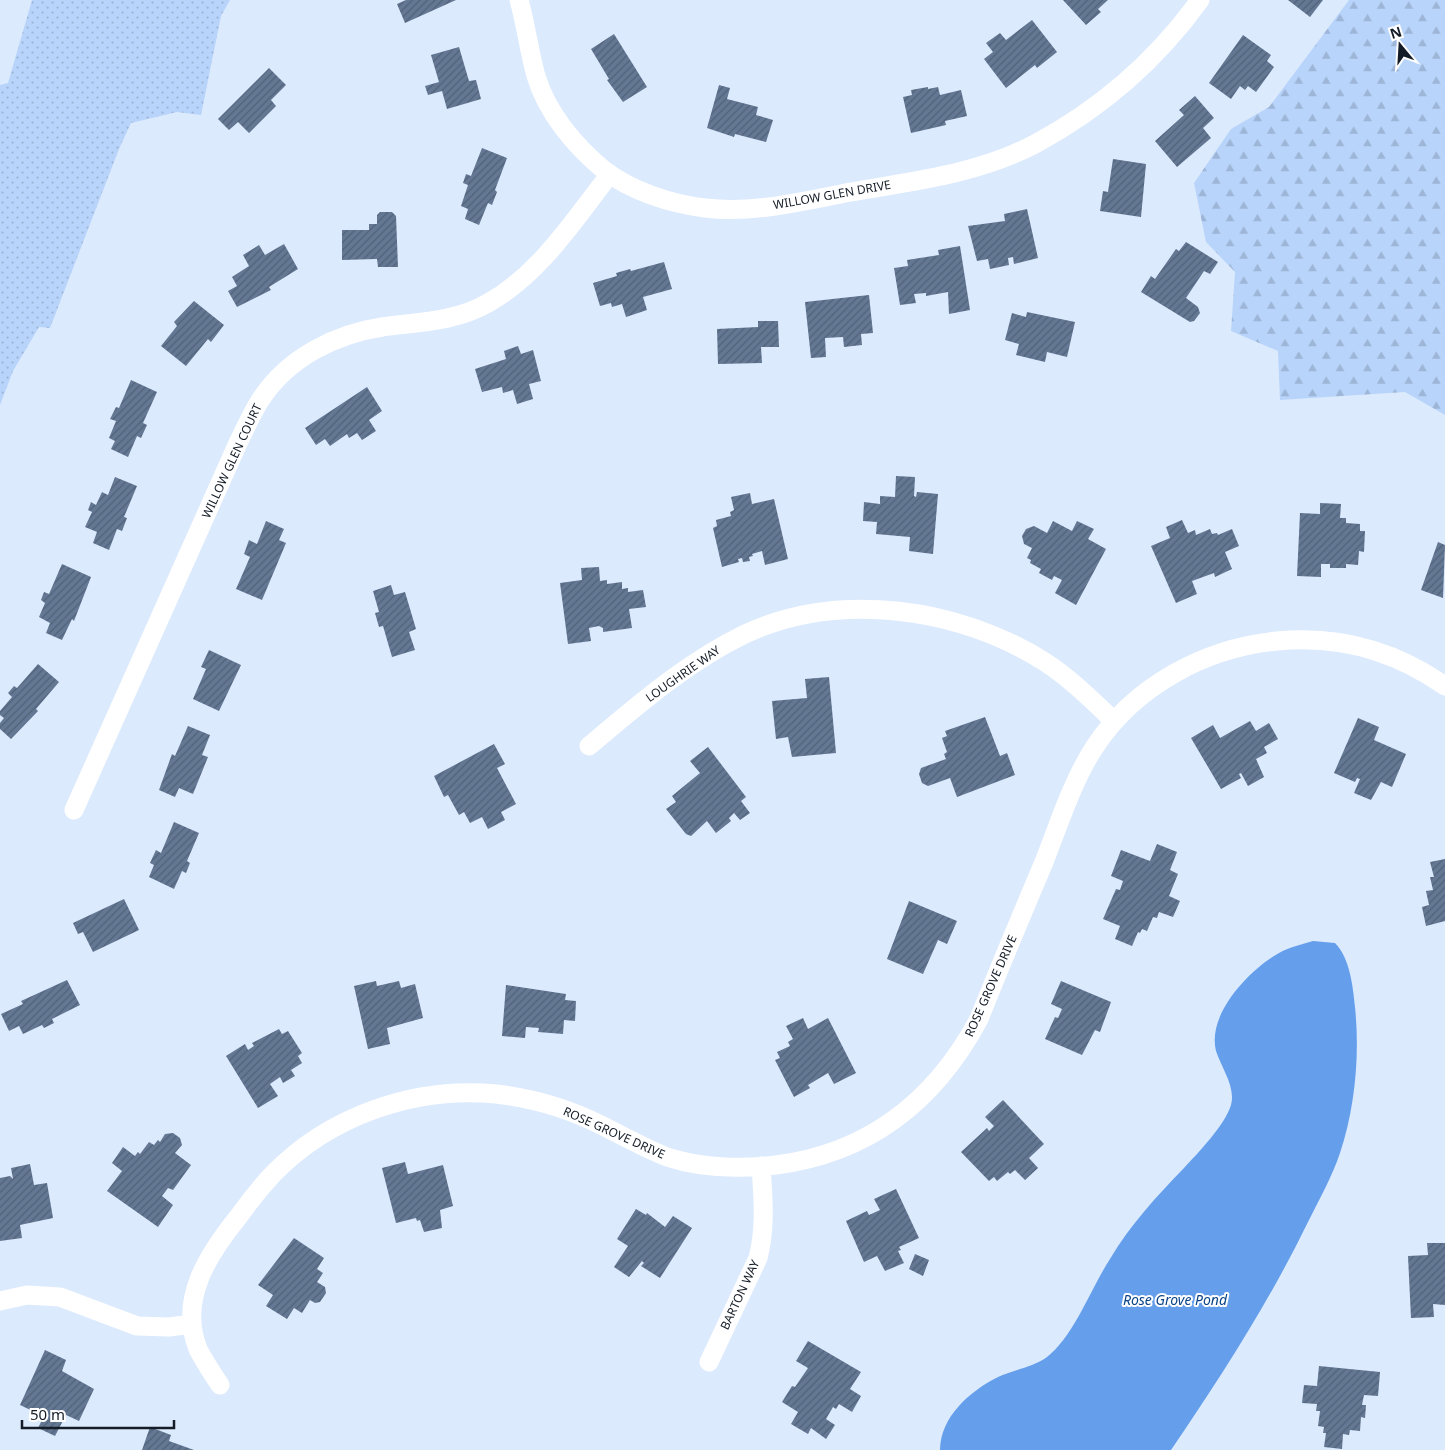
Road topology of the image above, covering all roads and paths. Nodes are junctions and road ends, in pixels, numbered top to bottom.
1 (518, 0) edge
2 (1200, 0) edge
3 (610, 174) junction
4 (1445, 686) edge
5 (1114, 721) junction
6 (589, 746) dead end
7 (74, 810) dead end
8 (761, 1166) junction
9 (0, 1301) edge
10 (192, 1324) junction
11 (709, 1362) dead end
12 (220, 1385) dead end

1 - 3 street, WILLOW GLEN DRIVE
2 - 3 street, WILLOW GLEN DRIVE
3 - 7 street, WILLOW GLEN COURT
4 - 5 street, ROSE GROVE DRIVE
5 - 6 street, LOUGHRIE WAY
5 - 8 street, ROSE GROVE DRIVE
8 - 10 street, ROSE GROVE DRIVE
8 - 11 street, BARTON WAY
9 - 10 street
10 - 12 street, ROSE GROVE DRIVE

